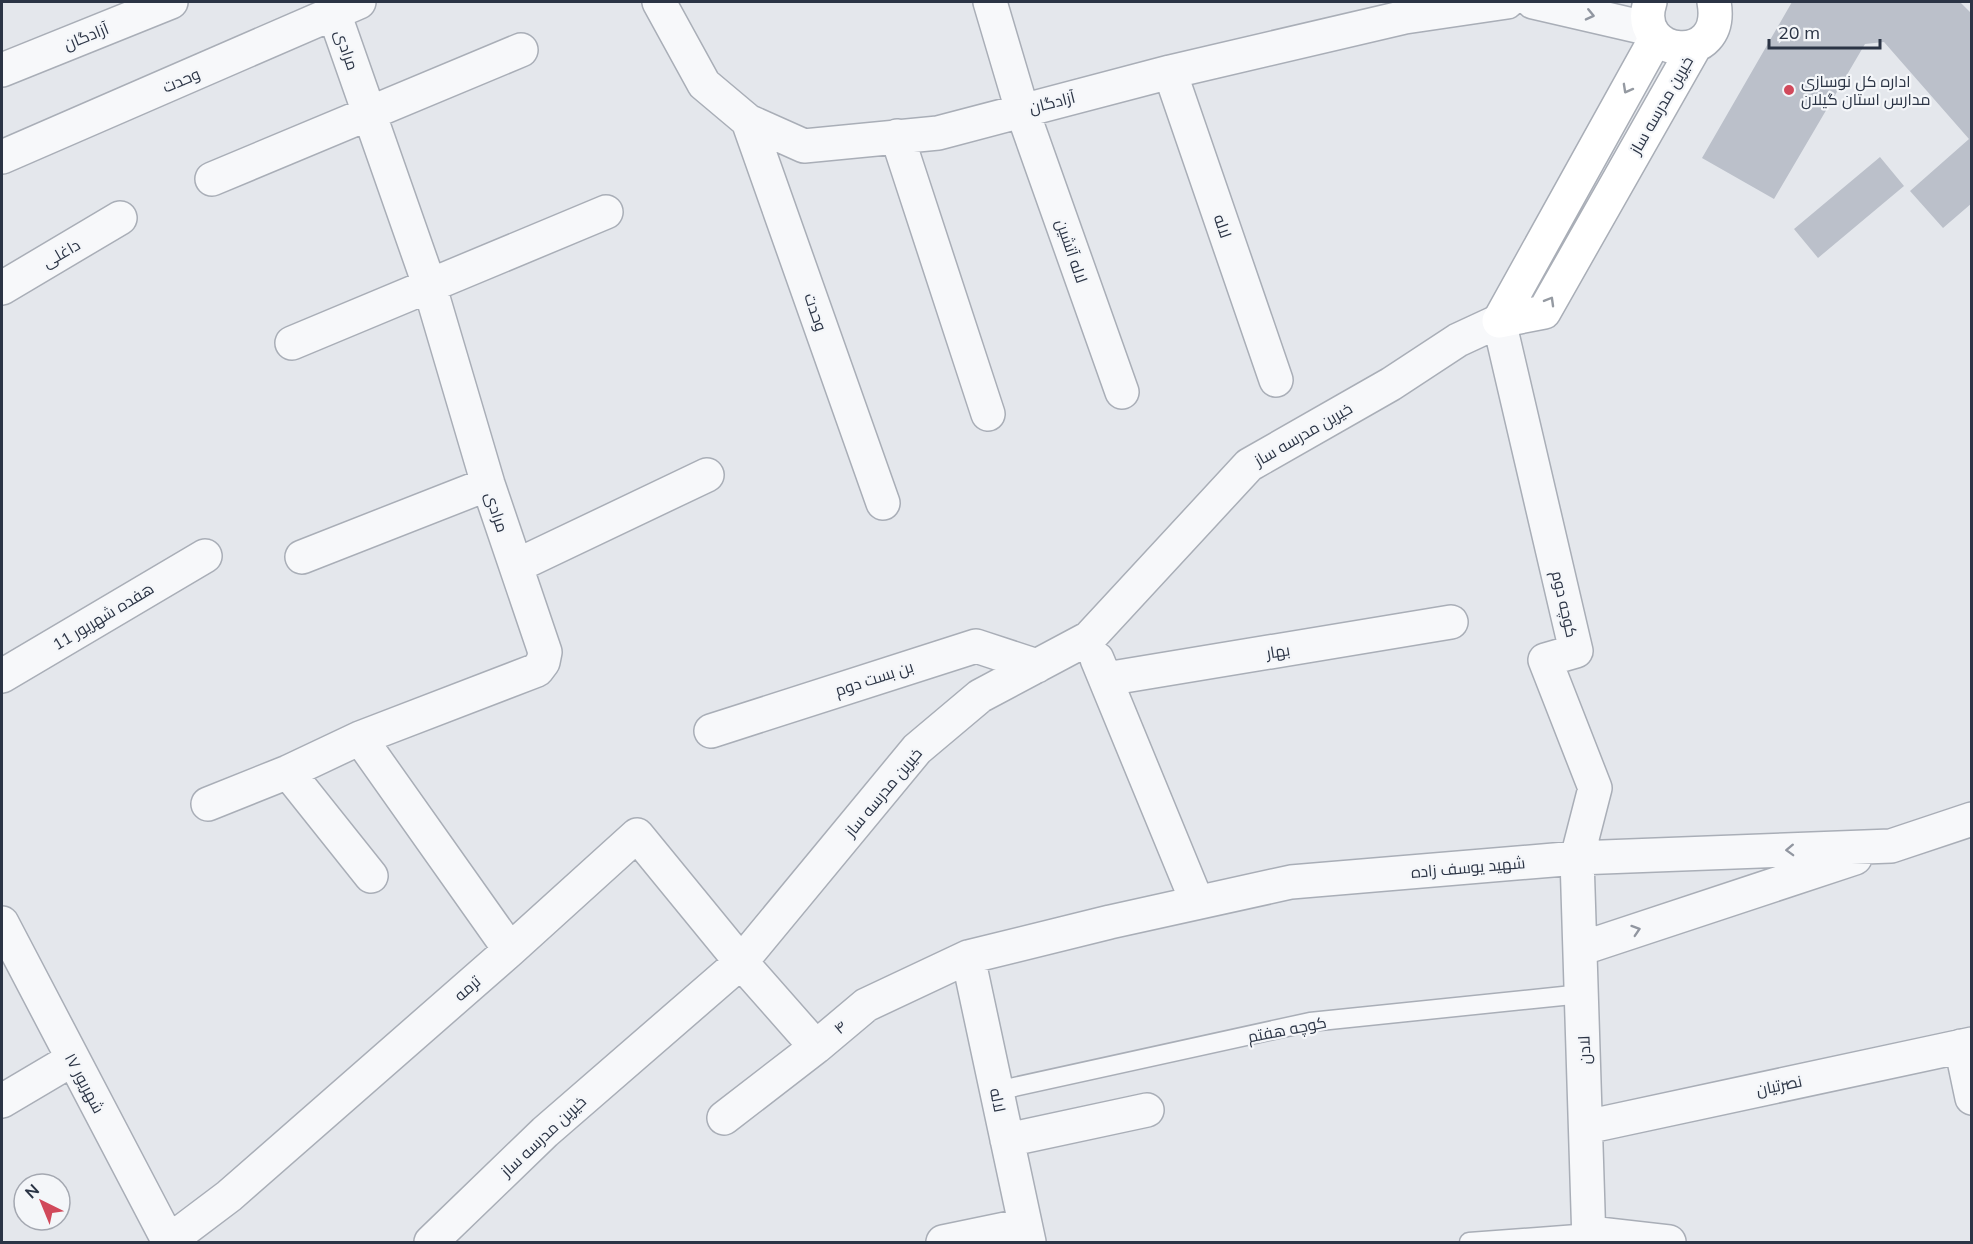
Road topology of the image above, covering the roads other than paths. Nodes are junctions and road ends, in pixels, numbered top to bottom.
1 (171, 2) edge
2 (659, 2) edge
3 (990, 2) edge
4 (1507, 2) edge
5 (1533, 2) edge
6 (1714, 2) edge
7 (347, 7) edge
8 (1406, 9) edge
9 (1652, 23) edge
10 (1695, 46) junction
11 (521, 50) dead end
12 (2, 69) edge
13 (1170, 72) junction
14 (1022, 110) junction
15 (369, 113) junction
16 (748, 122) junction
17 (897, 136) junction
18 (2, 157) edge
19 (213, 179) dead end
20 (606, 212) dead end
21 (120, 218) dead end
22 (429, 284) junction
23 (2, 288) edge
24 (1499, 321) junction
25 (292, 343) dead end
26 (1276, 380) dead end
27 (1122, 392) dead end
28 (988, 414) dead end
29 (707, 475) dead end
30 (488, 484) junction
31 (883, 503) dead end
32 (205, 556) dead end
33 (302, 557) dead end
34 (516, 566) junction
35 (1451, 622) dead end
36 (1089, 638) junction
37 (1037, 666) junction
38 (2, 676) edge
39 (1106, 679) junction
40 (711, 731) dead end
41 (360, 738) junction
42 (288, 772) junction
43 (208, 804) dead end
44 (1971, 819) edge
45 (1891, 846) junction
46 (1577, 858) junction
47 (370, 876) dead end
48 (1197, 902) junction
49 (2, 923) edge
50 (1580, 949) junction
51 (510, 950) junction
52 (968, 957) junction
53 (741, 962) junction
54 (1582, 994) junction
55 (1966, 1045) edge
56 (816, 1047) junction
57 (73, 1059) junction
58 (996, 1091) junction
59 (1971, 1098) edge
60 (2, 1101) edge
61 (1147, 1110) dead end
62 (724, 1118) dead end
63 (1586, 1127) junction
64 (1007, 1140) junction
65 (1027, 1234) edge
66 (1589, 1238) edge
67 (169, 1242) edge
68 (431, 1242) edge
69 (943, 1242) edge
70 (1469, 1242) edge
71 (1668, 1242) edge

1 - 12 street, آزادگان
2 - 16 street, آزادگان
3 - 14 street, لاله آتشین
4 - 8 street, آزادگان
5 -> 9 street
6 - 10 main road, خیرین مدرسه ساز
7 - 15 street, مرادی
7 - 18 street, وحدت
8 - 13 street, آزادگان
9 - 10 main road
9 -> 24 main road
24 -> 10 main road, خیرین مدرسه ساز
11 - 15 street
13 - 14 street, آزادگان
13 - 26 street, لاله
14 - 17 street, آزادگان
14 - 27 street, لاله آتشین
15 - 19 street
15 - 22 street, مرادی
16 - 17 street, آزادگان
16 - 31 street, وحدت
17 - 28 street
20 - 22 street
21 - 23 street, داغلی
22 - 25 street
22 - 30 street, مرادی
24 - 36 street, خیرین مدرسه ساز
24 - 46 street, کوچه دوم
29 - 34 street
30 - 33 street
30 - 34 street, مرادی
32 - 38 street, هفده شهریور 11
34 - 41 street, مرادی
35 - 39 street, بهار
36 - 37 street, خیرین مدرسه ساز
36 - 39 street
37 - 40 street, بن بست دوم
37 - 53 street, خیرین مدرسه ساز
39 - 48 street
41 - 42 street, مرادی
41 - 51 street
42 - 43 street, مرادی
42 - 47 street
44 - 45 street, شهید یوسف زاده
45 -> 46 street, شهید یوسف زاده
50 -> 45 street
46 - 48 street, شهید یوسف زاده
46 - 50 street, لادن
48 - 52 street, شهید یوسف زاده
49 - 57 street, ۱۷ شهریور
50 - 54 street, لادن
51 - 53 street, ترمه
51 - 67 street, ترمه
52 - 56 street, ۴
52 - 58 street, لاله
53 - 56 street
53 - 68 street, خیرین مدرسه ساز
54 - 58 lane, کوچه هفتم
54 - 63 street, لادن
55 - 59 street
55 - 63 street, نصرتیان
56 - 62 street, ۴
57 - 60 street
57 - 67 street, ۱۷ شهریور
58 - 64 street, لاله
61 - 64 street
63 - 66 street, لادن
64 - 65 street, لاله
65 - 69 street
66 - 70 lane
66 - 71 street

